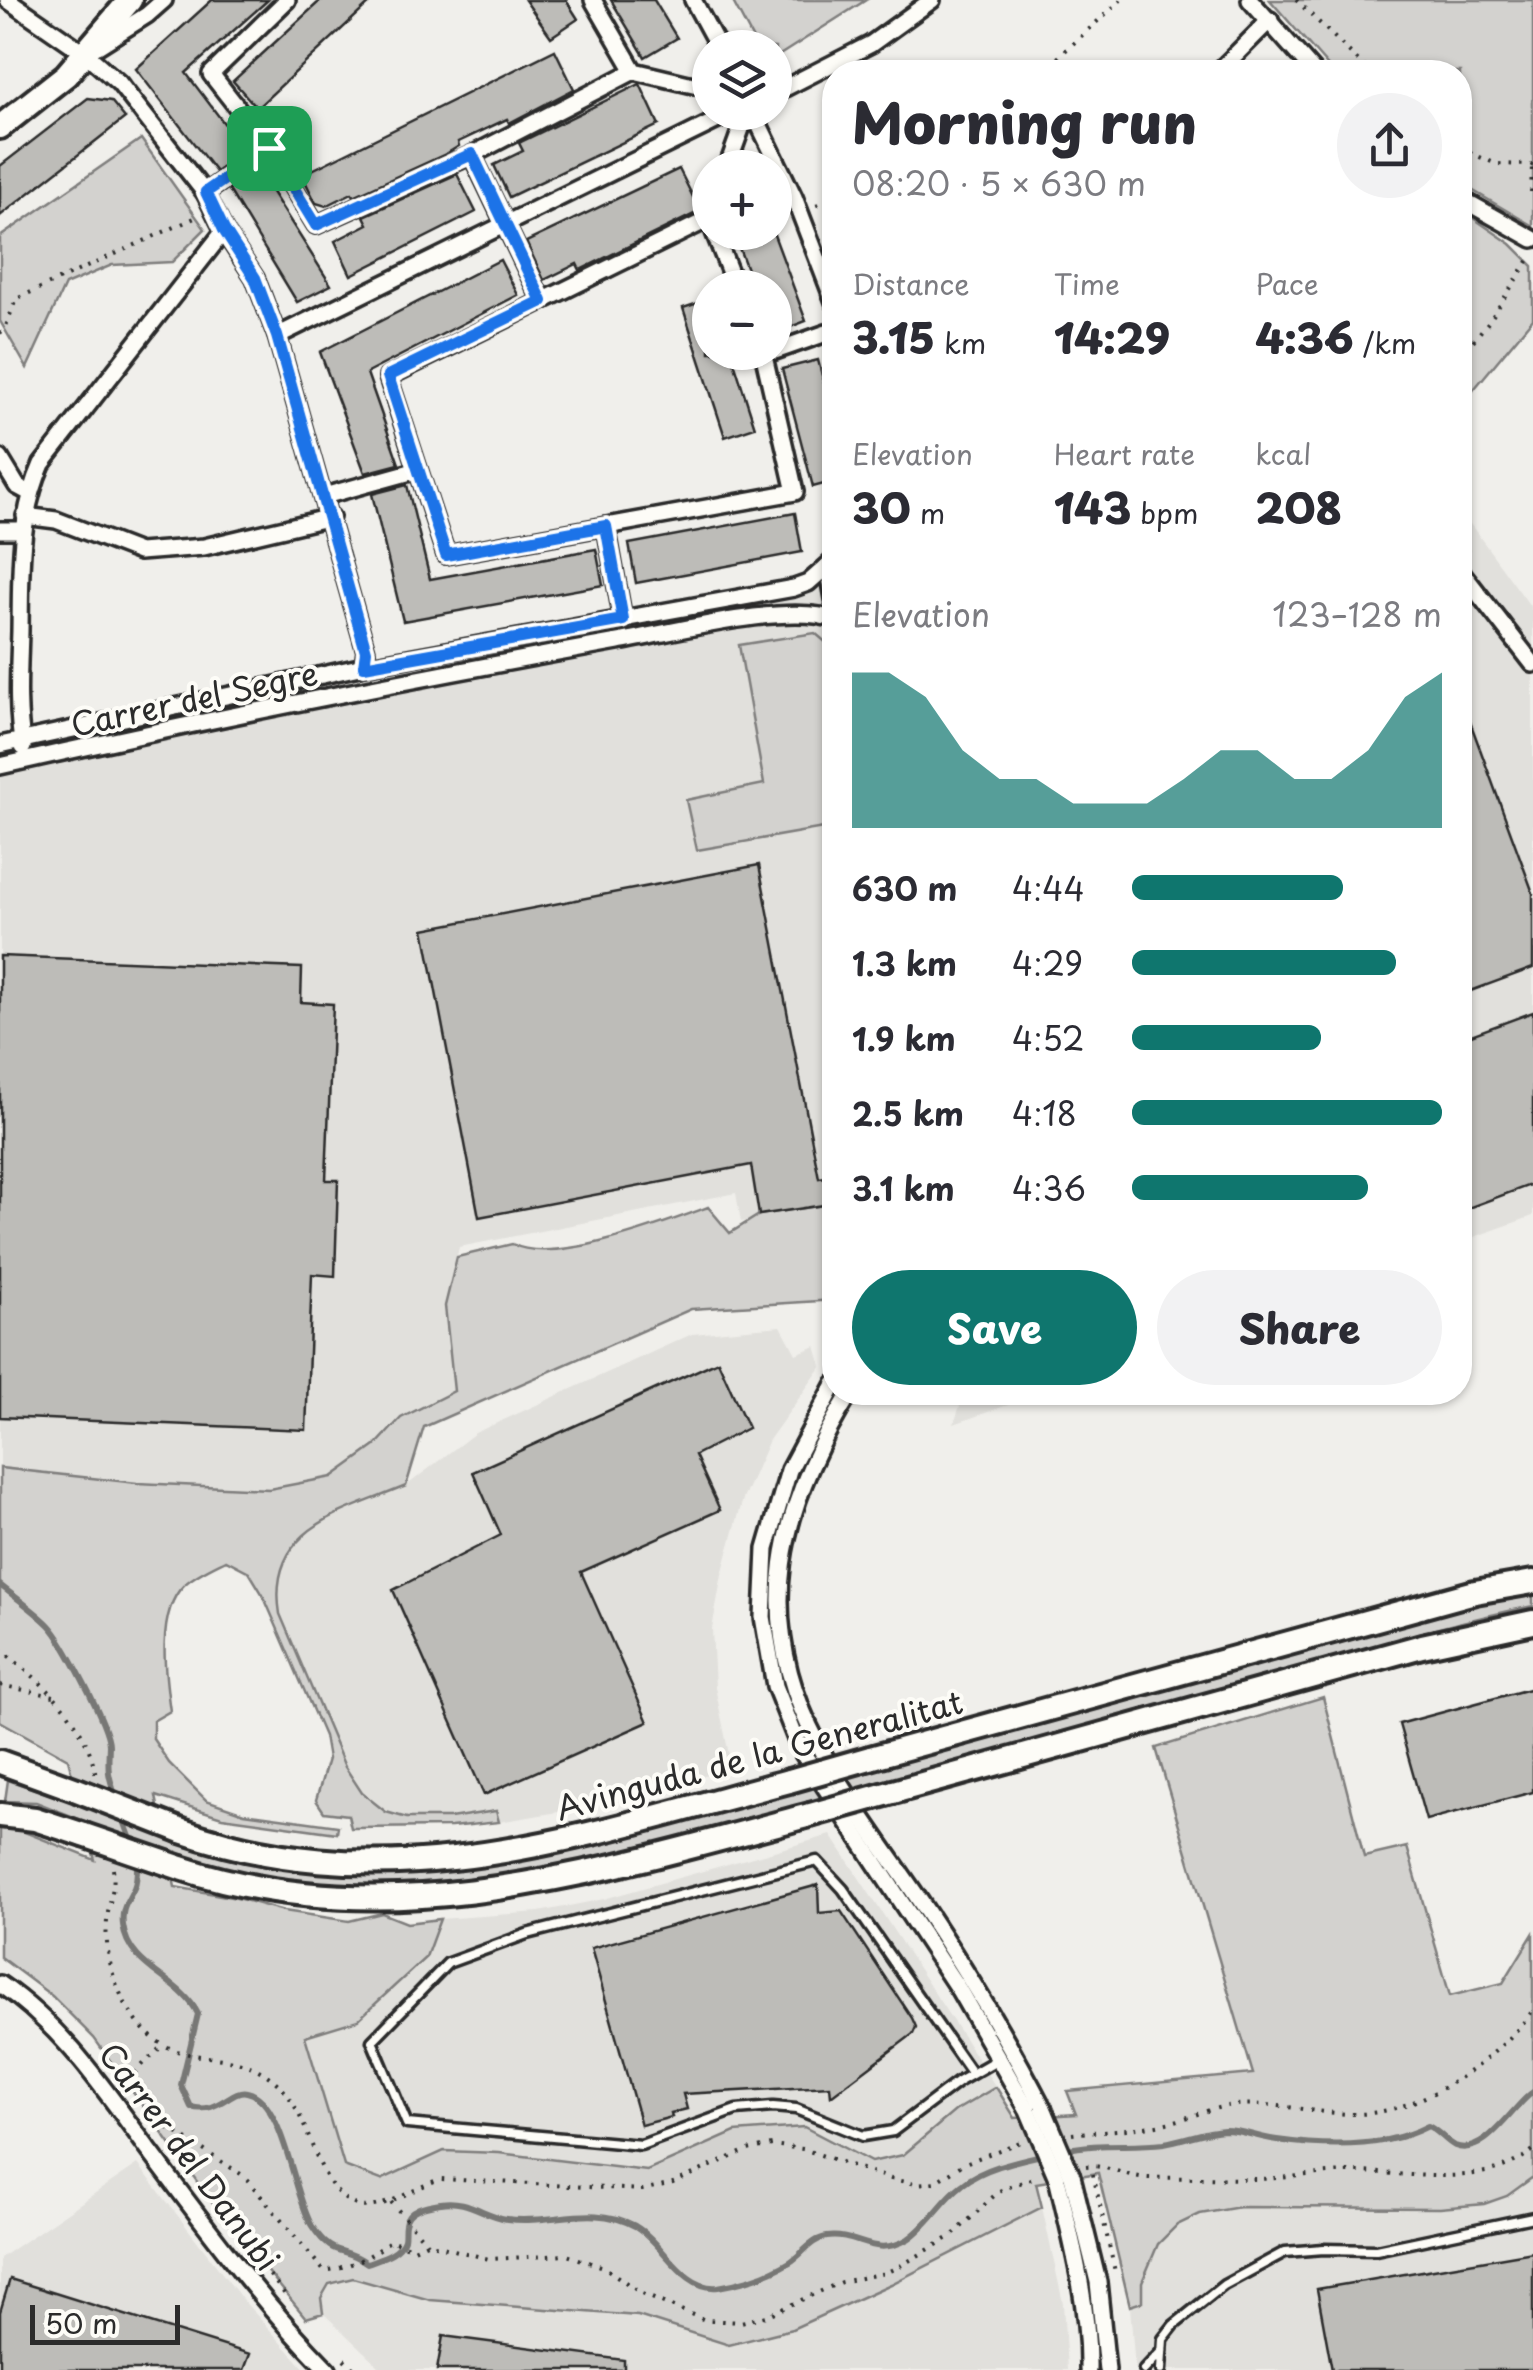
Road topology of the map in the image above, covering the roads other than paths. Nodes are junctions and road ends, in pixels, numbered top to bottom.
1 (8, 0) edge
2 (130, 0) edge
3 (164, 0) edge
4 (287, 0) edge
5 (593, 0) edge
6 (693, 0) edge
7 (932, 0) edge
8 (1250, 0) edge
9 (1270, 20) junction
10 (709, 30) edge
11 (86, 54) junction
12 (839, 60) edge
13 (1230, 60) edge
14 (1304, 60) edge
15 (822, 68) edge
16 (634, 72) junction
17 (792, 84) edge
18 (692, 85) edge
19 (0, 127) edge
20 (698, 130) edge
21 (759, 130) edge
22 (269, 148) junction
23 (472, 154) junction
24 (206, 192) junction
25 (1472, 205) edge
26 (506, 225) junction
27 (692, 228) edge
28 (224, 230) junction
29 (1533, 239) edge
30 (822, 270) edge
31 (542, 301) junction
32 (822, 334) edge
33 (277, 336) junction
34 (792, 345) edge
35 (771, 370) edge
36 (0, 458) edge
37 (418, 470) junction
38 (30, 492) junction
39 (324, 496) junction
40 (330, 517) junction
41 (24, 523) junction
42 (606, 526) junction
43 (0, 530) edge
44 (822, 571) edge
45 (1472, 585) edge
46 (822, 615) edge
47 (623, 620) junction
48 (1533, 664) edge
49 (364, 666) junction
50 (22, 741) junction
51 (0, 745) edge
52 (26, 760) junction
53 (0, 766) edge
54 (824, 1405) edge
55 (844, 1405) edge
56 (1533, 1582) edge
57 (1533, 1622) edge
58 (0, 1762) edge
59 (0, 1815) edge
60 (0, 1984) edge
61 (1000, 2058) junction
62 (972, 2074) junction
63 (1035, 2109) junction
64 (1067, 2175) junction
65 (1533, 2218) edge
66 (1162, 2352) junction
67 (328, 2370) edge
68 (1088, 2370) edge
69 (1107, 2370) edge
70 (1144, 2370) edge
71 (1161, 2370) edge

1 - 11 street
2 - 11 street
3 - 11 street
4 - 22 street
5 - 16 street
6 - 10 street
7 - 12 street
8 - 9 street
9 - 13 street
9 - 14 street
11 - 19 street
11 - 24 street
15 - 17 street
16 - 18 street
16 - 23 street
20 - 26 street
21 - 30 street
22 - 23 street
22 - 24 street
23 - 26 street
24 - 28 street
25 - 29 street
26 - 31 street
26 - 33 street
27 - 31 street
28 - 33 street
28 - 38 street
31 - 37 street
32 - 34 street
33 - 39 street
35 - 42 street
36 - 38 street
37 - 39 street
37 - 42 street
38 - 41 street
39 - 40 street
40 - 41 street
40 - 49 street
41 - 43 street
41 - 50 street
42 - 47 street
44 - 47 street, Carrer del Segre
45 - 48 street
46 - 52 street, Carrer del Segre
47 - 49 street, Carrer del Segre
49 - 50 street, Carrer del Segre
50 - 51 street, Carrer del Segre
50 - 52 street
52 - 53 street, Carrer del Segre
54 - 61 street
55 - 63 street
56 - 58 street, Avinguda de la Generalitat, bridge
57 - 59 street, bridge
60 - 67 street, Carrer del Danubi
61 - 62 lane
61 - 63 street
62 - 62 lane
63 - 64 street, bridge
64 - 68 street
64 - 69 street
65 - 66 lane
66 - 70 lane
66 - 71 lane

